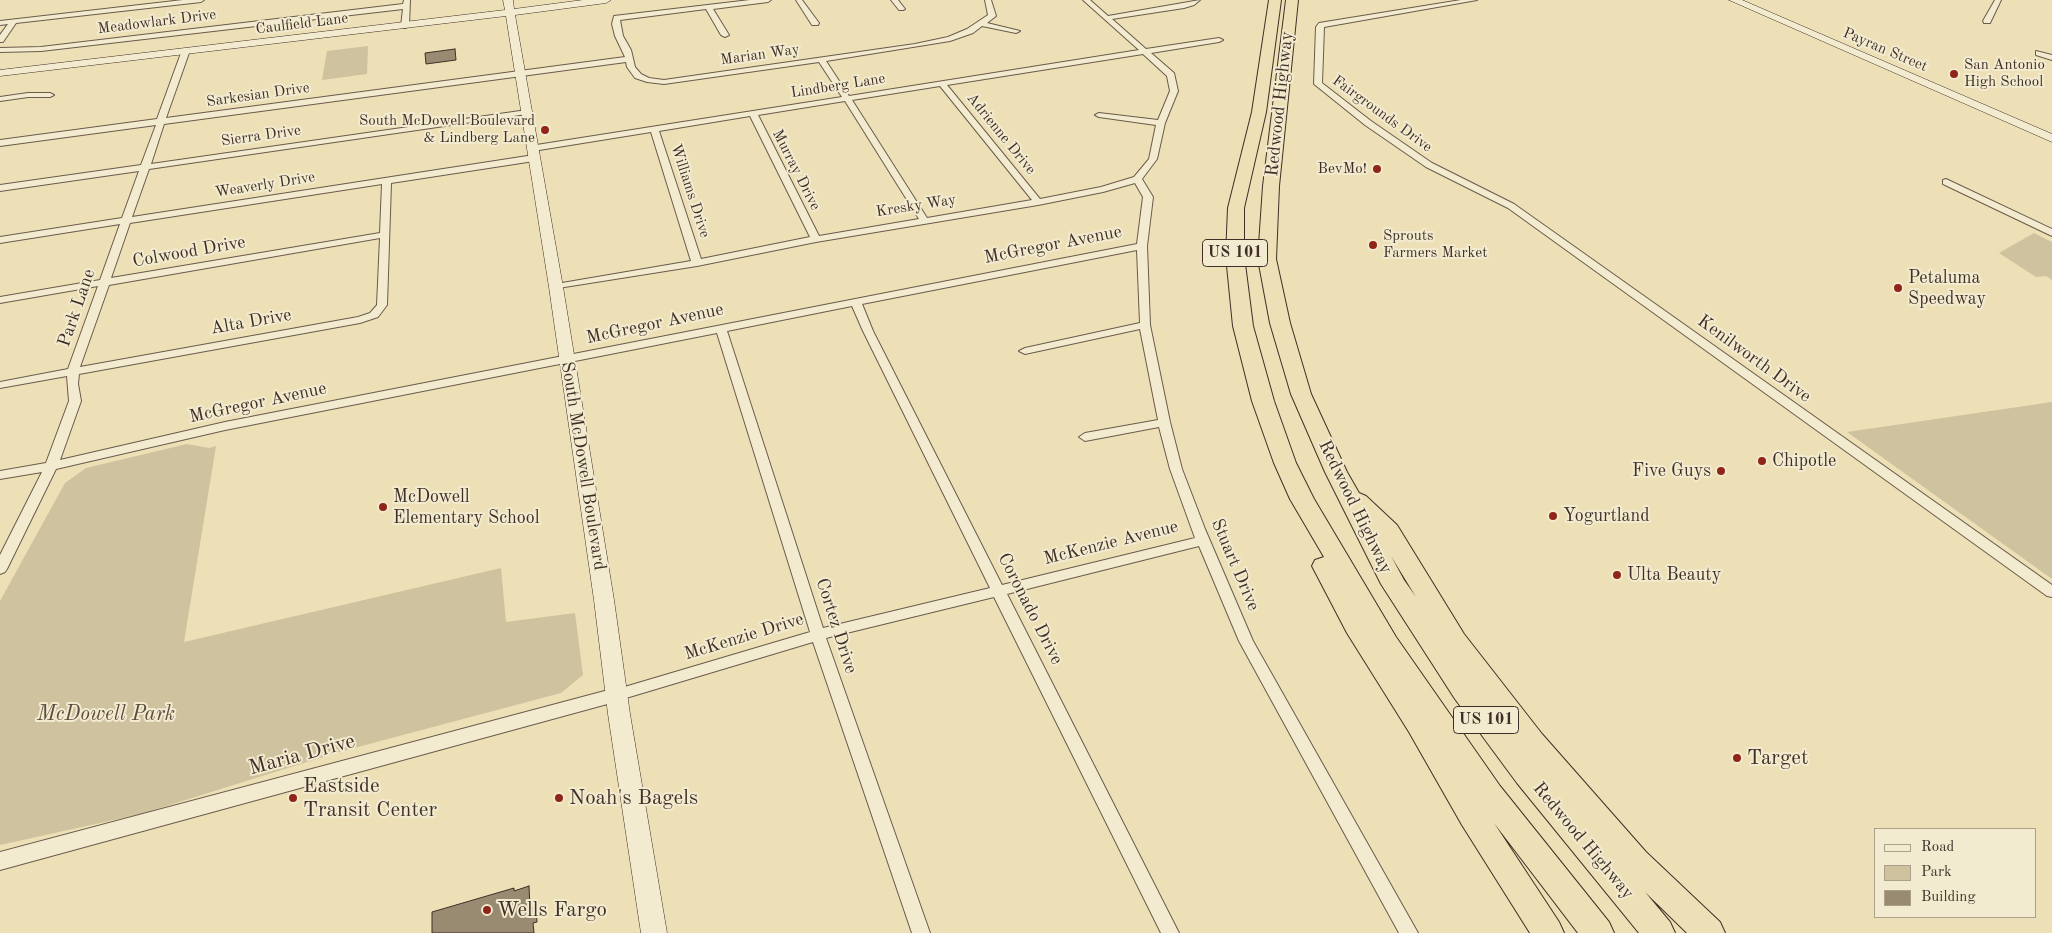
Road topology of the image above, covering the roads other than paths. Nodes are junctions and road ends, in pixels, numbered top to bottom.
1 (201, 0) edge
2 (508, 0) edge
3 (606, 0) edge
4 (768, 0) edge
5 (799, 0) edge
6 (894, 0) edge
7 (988, 0) edge
8 (1086, 0) edge
9 (1197, 0) edge
10 (1275, 0) edge
11 (1292, 0) edge
12 (1474, 0) edge
13 (1734, 0) edge
14 (1998, 0) edge
15 (407, 3) edge
16 (708, 8) junction
17 (901, 9) dead end
18 (510, 12) junction
19 (1107, 18) junction
20 (14, 21) junction
21 (1987, 21) dead end
22 (0, 23) edge
23 (815, 23) dead end
24 (982, 24) junction
25 (405, 26) junction
26 (1016, 31) dead end
27 (725, 35) dead end
28 (0, 40) edge
29 (1219, 40) dead end
30 (0, 50) edge
31 (1147, 52) junction
32 (184, 53) junction
33 (2039, 53) dead end
34 (2052, 58) edge
35 (629, 60) junction
36 (821, 60) junction
37 (0, 73) edge
38 (520, 74) junction
39 (942, 84) junction
40 (50, 95) dead end
41 (847, 98) junction
42 (0, 99) edge
43 (527, 112) junction
44 (753, 113) junction
45 (1099, 115) dead end
46 (160, 122) junction
47 (1161, 123) junction
48 (654, 129) junction
49 (2052, 138) edge
50 (0, 143) edge
51 (534, 153) junction
52 (1429, 165) joint
53 (143, 168) junction
54 (1137, 179) junction
55 (387, 182) junction
56 (1946, 182) dead end
57 (0, 188) edge
58 (1038, 202) junction
59 (924, 220) junction
60 (125, 221) junction
61 (2050, 230) edge
62 (383, 235) junction
63 (816, 239) junction
64 (0, 240) edge
65 (1142, 246) junction
66 (697, 263) junction
67 (105, 282) junction
68 (556, 288) junction
69 (0, 300) edge
70 (856, 302) junction
71 (1145, 325) junction
72 (721, 328) junction
73 (1025, 351) dead end
74 (566, 360) junction
75 (73, 372) junction
76 (0, 385) edge
77 (1164, 422) junction
78 (1085, 437) dead end
79 (51, 466) junction
80 (0, 475) edge
81 (1344, 486) junction
82 (1321, 535) junction
83 (1204, 540) junction
84 (14, 544) junction
85 (0, 546) edge
86 (0, 569) edge
87 (999, 590) junction
88 (2052, 592) edge
89 (818, 635) junction
90 (616, 695) junction
91 (0, 861) edge
92 (654, 933) edge
93 (921, 933) edge
94 (1170, 933) edge
95 (1409, 933) edge
96 (1548, 933) edge
97 (1598, 933) edge
98 (1659, 933) edge
99 (1709, 933) edge

1 - 20 street
2 - 18 main road, South McDowell Boulevard
3 - 18 main road, Caulfield Lane
4 - 16 street
5 - 23 street
6 - 17 street
7 - 24 street
8 - 19 street
9 - 19 street
10 - 82 highway, Redwood Highway / US 101
11 - 81 highway, Redwood Highway / US 101
12 - 52 street, Fairgrounds Drive
13 - 49 main road, Payran Street
14 - 21 street
15 - 25 street
15 - 30 street, Meadowlark Drive
16 - 27 street
16 - 35 street, Marian Way
18 - 25 main road, Caulfield Lane
18 - 38 main road, South McDowell Boulevard
19 - 31 street
20 - 22 street
20 - 28 street
24 - 26 street
24 - 36 street, Marian Way
25 - 32 main road, Caulfield Lane
29 - 31 street, Lindberg Lane
31 - 39 street, Lindberg Lane
31 - 47 street
32 - 37 main road, Caulfield Lane
32 - 46 street, Park Lane
33 - 34 street
35 - 36 street, Marian Way
35 - 38 street
36 - 41 street
38 - 43 main road, South McDowell Boulevard
38 - 46 street, Sarkesian Drive
39 - 41 street, Lindberg Lane
39 - 58 street, Adrienne Drive
40 - 42 street
41 - 44 street, Lindberg Lane
41 - 59 street
43 - 51 main road, South McDowell Boulevard
43 - 53 street, Sierra Drive
44 - 48 street, Lindberg Lane
44 - 63 street, Murray Drive
45 - 47 street
46 - 50 street, Sarkesian Drive
46 - 53 street, Park Lane
47 - 54 street
48 - 51 street, Lindberg Lane
48 - 66 street, Williams Drive
51 - 55 street, Weaverly Drive
51 - 68 main road, South McDowell Boulevard
52 - 88 street, Kenilworth Drive
53 - 57 street, Sierra Drive
53 - 60 street, Park Lane
54 - 58 street, Kresky Way
54 - 65 street, Stuart Drive
55 - 60 street, Weaverly Drive
55 - 62 street, Alta Drive
56 - 61 street
58 - 59 street, Kresky Way
59 - 63 street, Kresky Way
60 - 64 street, Weaverly Drive
60 - 67 street, Park Lane
62 - 67 street, Colwood Drive
62 - 75 street, Alta Drive
63 - 66 street, Kresky Way
65 - 70 street, McGregor Avenue
65 - 71 street, Stuart Drive
66 - 68 street, Kresky Way
67 - 69 street, Colwood Drive
67 - 75 street, Park Lane
68 - 74 main road, South McDowell Boulevard
70 - 72 street, McGregor Avenue
70 - 87 street, Coronado Drive
71 - 73 street
71 - 77 street, Stuart Drive
72 - 74 street, McGregor Avenue
72 - 89 street, Cortez Drive
74 - 79 street, McGregor Avenue
74 - 90 main road, South McDowell Boulevard
75 - 76 street, Alta Drive
75 - 79 street, Park Lane
77 - 78 street
77 - 83 street, Stuart Drive
79 - 80 street, McGregor Avenue
79 - 84 street, Park Lane
81 - 98 highway, Redwood Highway / US 101
81 - 99 highway
82 - 96 highway
82 - 97 highway, Redwood Highway / US 101
83 - 87 street, McKenzie Avenue
83 - 95 street, Stuart Drive
84 - 85 street
84 - 86 street, Park Lane
87 - 89 street, McKenzie Drive
87 - 94 street, Coronado Drive
89 - 90 street, McKenzie Drive
89 - 93 street, Cortez Drive
90 - 91 street, Maria Drive
90 - 92 main road, South McDowell Boulevard

